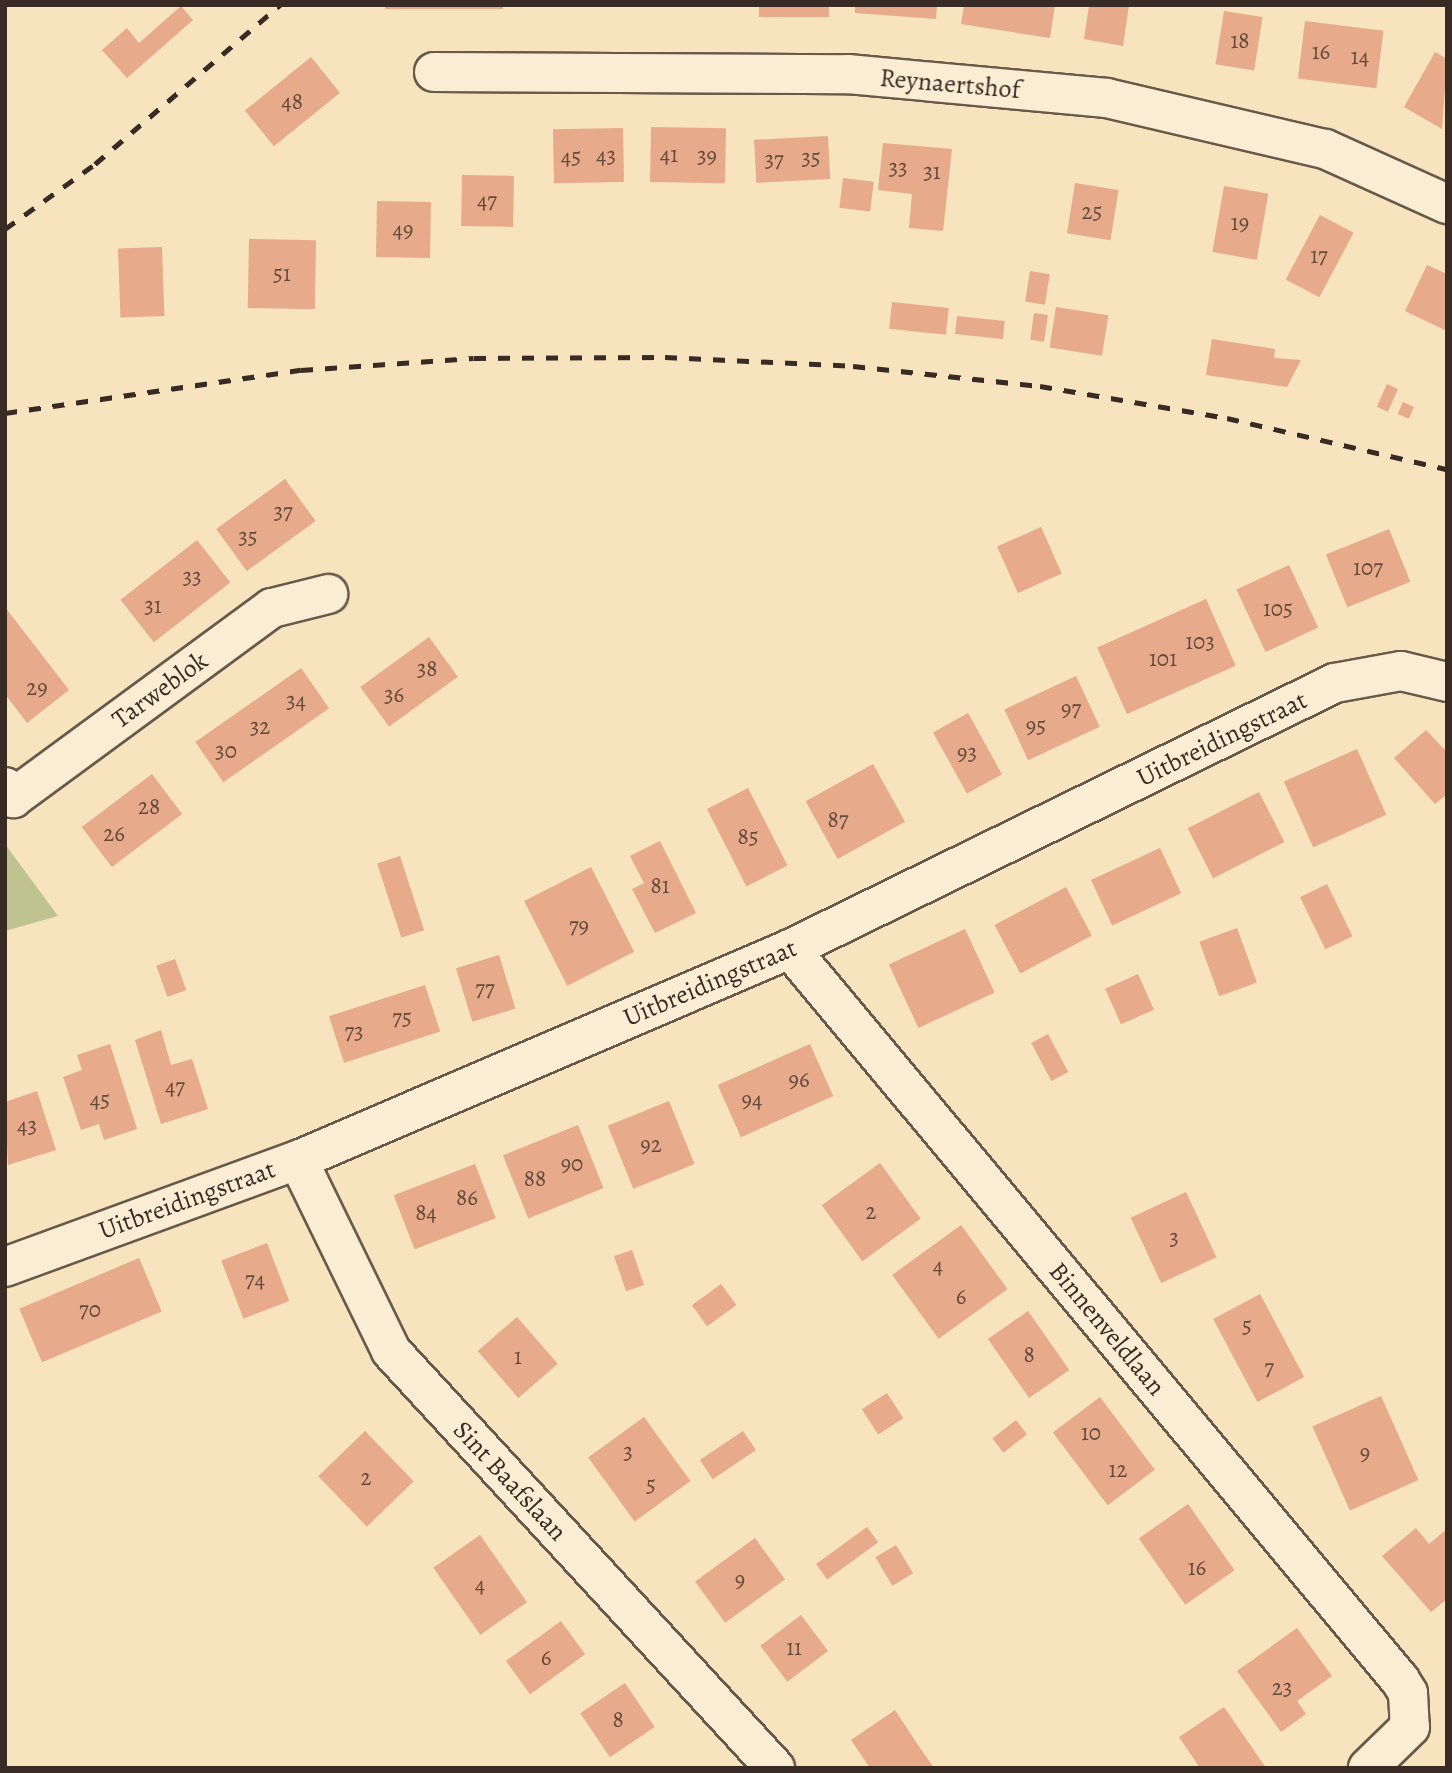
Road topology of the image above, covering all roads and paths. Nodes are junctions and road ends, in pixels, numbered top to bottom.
1 (434, 72) dead end
2 (1447, 205) edge
3 (328, 594) dead end
4 (1447, 682) edge
5 (5, 787) edge
6 (790, 949) junction
7 (298, 1160) junction
8 (5, 1267) edge
9 (775, 1768) edge
10 (1368, 1768) edge

1 - 2 street, Reynaertshof
3 - 5 street, Tarweblok
4 - 6 street, Uitbreidingstraat
6 - 7 street, Uitbreidingstraat
6 - 10 street, Binnenveldlaan
7 - 8 street, Uitbreidingstraat
7 - 9 street, Sint Baafslaan

